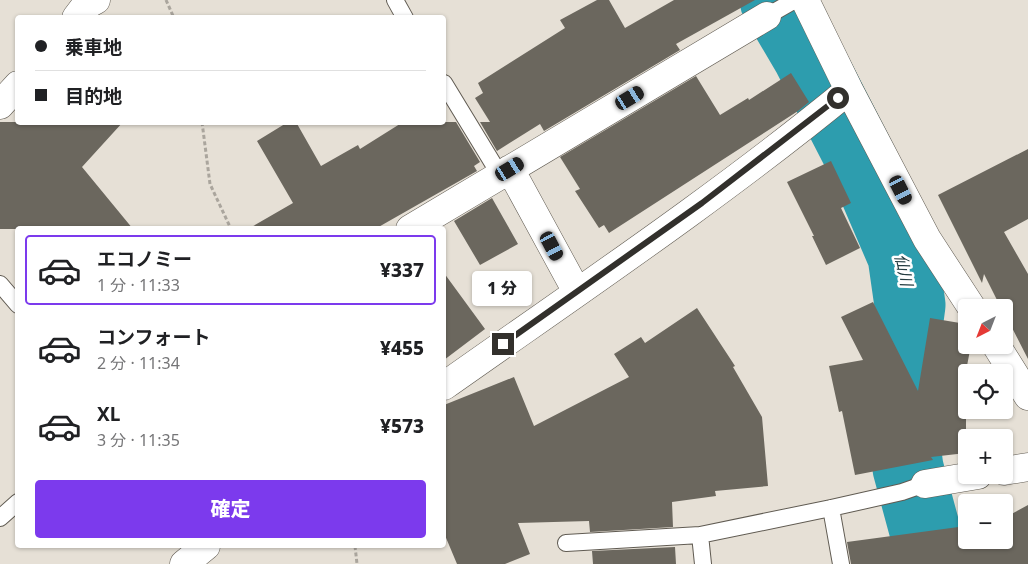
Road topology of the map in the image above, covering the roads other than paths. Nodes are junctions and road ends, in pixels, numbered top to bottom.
1 (96, 0) edge
2 (395, 0) edge
3 (798, 0) edge
4 (78, 15) edge
5 (403, 15) edge
6 (767, 16) joint
7 (446, 86) edge
8 (15, 88) edge
9 (849, 90) junction
10 (0, 105) edge
11 (505, 172) junction
12 (415, 226) edge
13 (0, 284) edge
14 (577, 292) junction
15 (966, 299) edge
16 (15, 302) edge
17 (1006, 354) edge
18 (1021, 367) edge
19 (446, 385) edge
20 (1028, 396) edge
21 (1028, 467) edge
22 (1013, 470) edge
23 (958, 479) edge
24 (913, 488) joint
25 (15, 505) edge
26 (831, 508) junction
27 (0, 518) edge
28 (700, 535) junction
29 (566, 543) dead end
30 (204, 548) edge
31 (184, 564) edge
32 (703, 564) edge
33 (841, 564) edge

1 - 4 street
2 - 5 lane
3 - 6 lane
3 - 9 street
6 - 11 street
7 - 11 lane
8 - 10 street
9 - 14 street
9 - 15 street
11 - 12 street
11 - 14 street
13 - 16 lane
14 - 19 street
17 - 18 street
18 - 20 street
21 - 22 street
23 - 24 street
24 - 26 lane
25 - 27 lane
26 - 28 lane
26 - 33 lane
28 - 29 lane
28 - 32 lane
30 - 31 street

